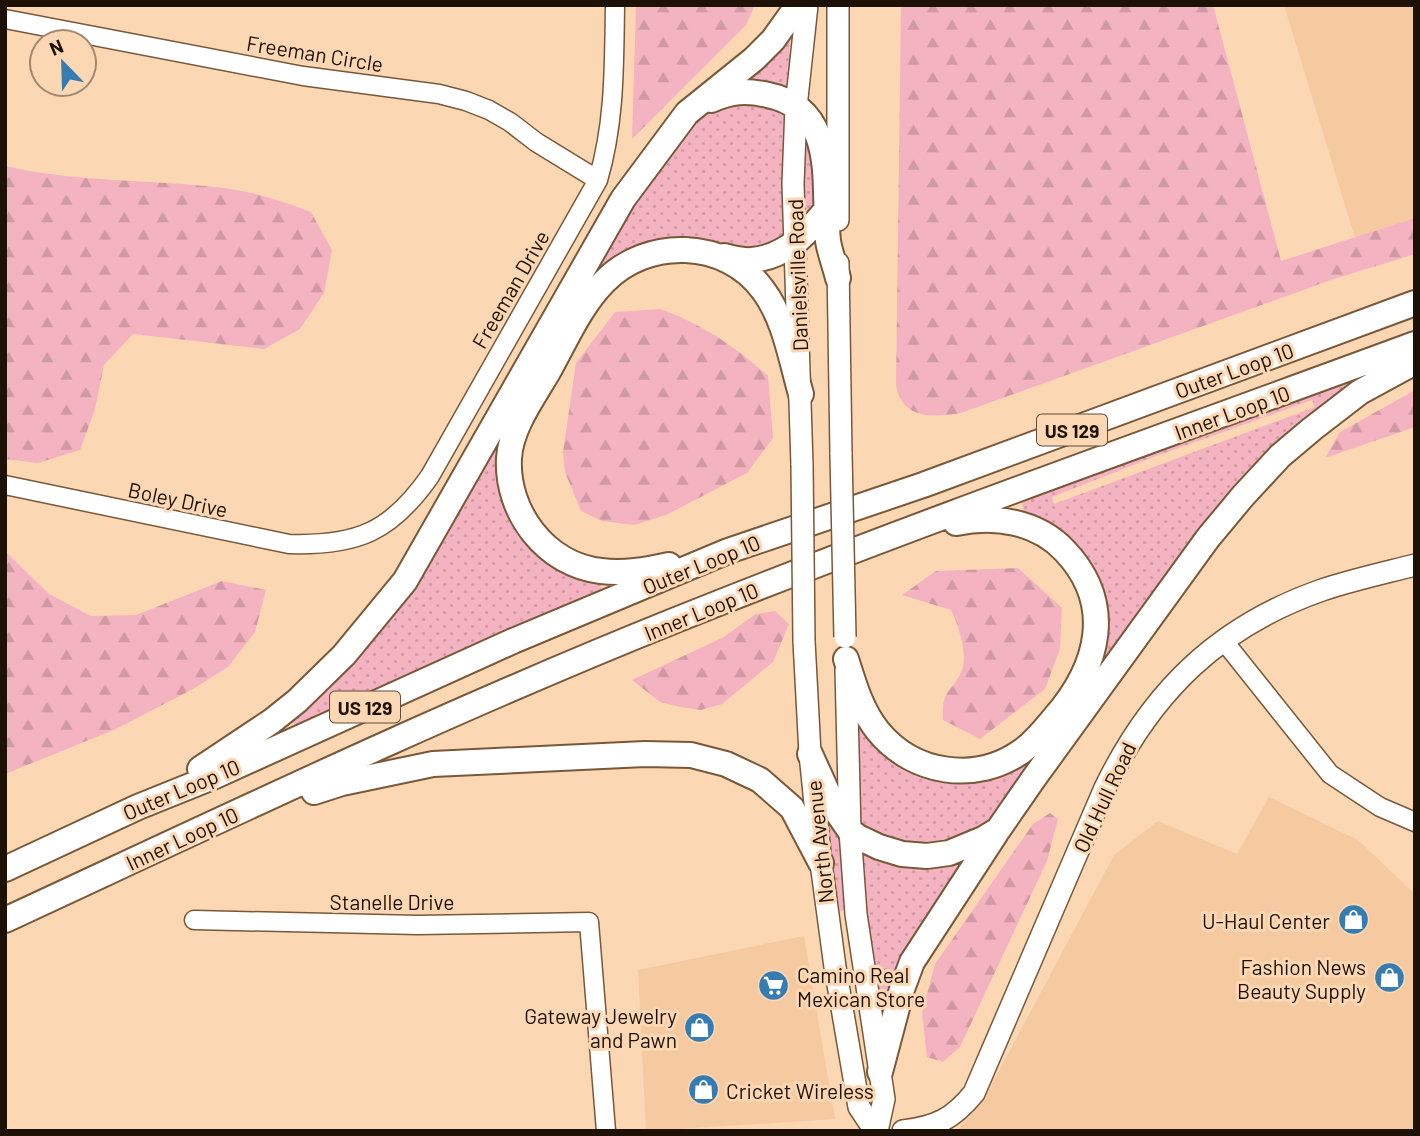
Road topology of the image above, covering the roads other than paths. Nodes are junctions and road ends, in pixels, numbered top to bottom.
1 (615, 5) edge
2 (798, 5) edge
3 (807, 5) edge
4 (838, 5) edge
5 (5, 19) edge
6 (796, 107) junction
7 (687, 113) junction
8 (598, 180) junction
9 (833, 202) junction
10 (796, 243) junction
11 (717, 255) junction
12 (838, 278) joint
13 (1415, 303) edge
14 (1415, 344) edge
15 (1415, 362) edge
16 (801, 394) junction
17 (5, 485) edge
18 (891, 538) junction
19 (844, 541) joint
20 (344, 542) joint
21 (803, 546) joint
22 (728, 551) junction
23 (1415, 565) edge
24 (1223, 640) junction
25 (845, 648) junction
26 (810, 754) junction
27 (138, 807) junction
28 (1415, 822) edge
29 (998, 830) junction
30 (850, 831) junction
31 (172, 843) junction
32 (821, 863) junction
33 (5, 869) edge
34 (5, 920) edge
35 (194, 920) dead end
36 (880, 1072) junction
37 (606, 1131) edge
38 (876, 1131) edge
39 (903, 1131) edge

1 - 8 street, Freeman Drive
2 - 7 highway
3 - 6 main road, Danielsville Road
4 - 9 main road, Danielsville Road
5 - 8 street, Freeman Circle
6 - 7 highway
6 - 9 highway
6 - 10 main road, Danielsville Road
7 - 27 highway
8 - 20 street, Freeman Drive
9 - 10 highway
9 - 12 highway
10 - 11 highway
10 - 16 main road, Danielsville Road
11 - 16 highway
11 - 22 highway
12 - 19 main road, Danielsville Road, bridge
13 - 22 highway, Outer Loop 10 / US 129
14 - 18 highway, Inner Loop 10 / US 129
15 - 29 highway
16 - 21 main road, Danielsville Road, bridge
17 - 20 street, Boley Drive
18 - 25 highway
18 - 31 highway, Inner Loop 10 / US 129
19 - 25 main road, North Avenue, bridge
21 - 26 main road, North Avenue, bridge
22 - 27 highway, Outer Loop 10 / US 129
23 - 24 main road, Old Hull Road
24 - 28 street
24 - 39 main road, Old Hull Road
25 - 30 main road, North Avenue
26 - 30 highway
26 - 32 main road, North Avenue
27 - 33 highway, Outer Loop 10 / US 129
29 - 30 highway
29 - 36 highway
30 - 36 main road, North Avenue
31 - 32 highway
31 - 34 highway, Inner Loop 10 / US 129
32 - 38 main road, North Avenue
35 - 37 street, Stanelle Drive
36 - 38 main road, North Avenue

